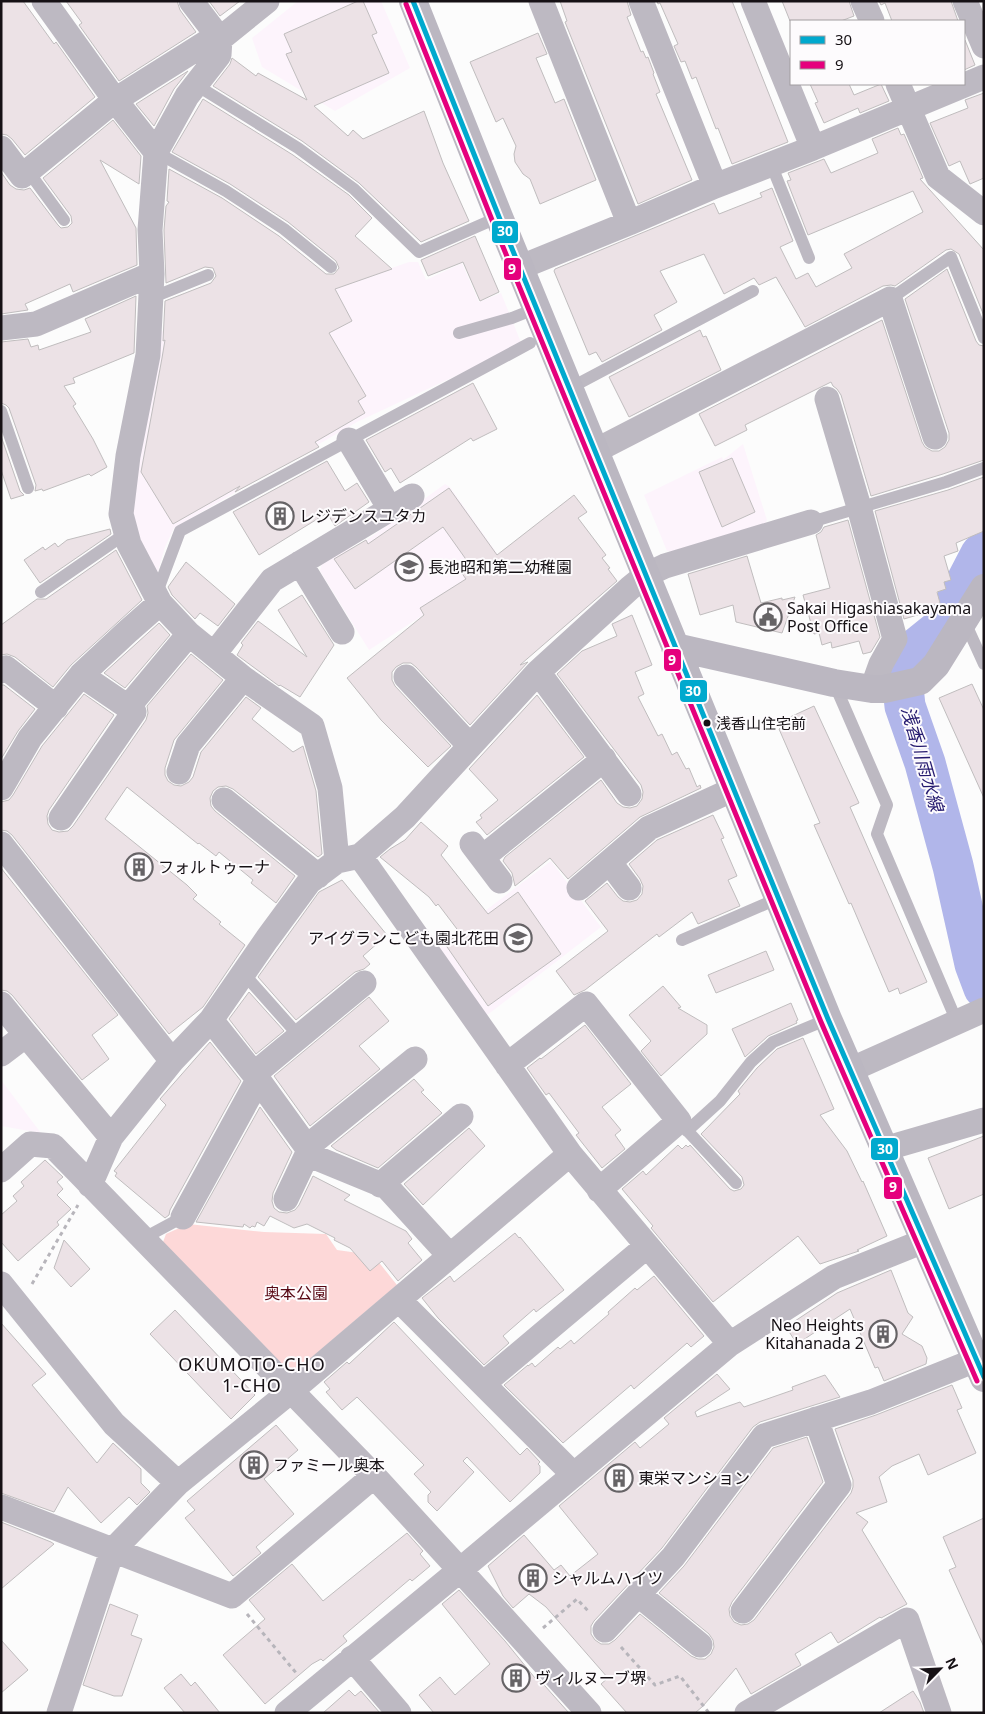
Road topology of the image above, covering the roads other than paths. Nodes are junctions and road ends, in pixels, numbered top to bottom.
1 (44, 1) edge
2 (191, 1) edge
3 (267, 1) edge
4 (413, 1) edge
5 (540, 1) edge
6 (641, 1) edge
7 (753, 1) edge
8 (864, 1) edge
9 (965, 1) edge
10 (872, 20) edge
11 (220, 39) junction
12 (984, 46) edge
13 (984, 77) edge
14 (196, 85) junction
15 (898, 85) edge
16 (964, 85) edge
17 (965, 85) edge
18 (116, 100) junction
19 (908, 108) junction
20 (1, 148) edge
21 (813, 148) junction
22 (156, 152) junction
23 (771, 164) junction
24 (28, 171) junction
25 (715, 186) junction
26 (984, 213) edge
27 (499, 217) junction
28 (64, 220) dead end
29 (629, 223) junction
30 (808, 258) dead end
31 (331, 267) dead end
32 (521, 267) junction
33 (208, 275) dead end
34 (152, 286) junction
35 (754, 291) dead end
36 (890, 299) junction
37 (537, 308) junction
38 (1, 328) edge
39 (459, 333) dead end
40 (984, 338) edge
41 (530, 343) dead end
42 (570, 388) junction
43 (827, 399) dead end
44 (1, 412) edge
45 (936, 437) dead end
46 (349, 440) junction
47 (595, 451) junction
48 (984, 468) edge
49 (28, 488) dead end
50 (412, 496) dead end
51 (859, 507) junction
52 (390, 509) junction
53 (811, 522) joint
54 (126, 534) junction
55 (300, 563) junction
56 (646, 575) junction
57 (984, 588) edge
58 (41, 592) dead end
59 (158, 599) junction
60 (964, 620) junction
61 (342, 632) dead end
62 (189, 634) junction
63 (675, 647) junction
64 (214, 654) junction
65 (984, 664) edge
66 (1, 671) edge
67 (538, 672) junction
68 (81, 675) junction
69 (406, 677) dead end
70 (243, 678) junction
71 (834, 684) junction
72 (878, 689) junction
73 (56, 707) junction
74 (128, 707) junction
75 (470, 746) junction
76 (604, 759) junction
77 (179, 772) dead end
78 (1, 788) edge
79 (734, 789) junction
80 (628, 794) dead end
81 (224, 800) dead end
82 (61, 818) dead end
83 (1, 844) edge
84 (349, 859) junction
85 (610, 863) junction
86 (318, 876) junction
87 (500, 880) dead end
88 (579, 888) dead end
89 (629, 888) dead end
90 (778, 898) junction
91 (682, 940) dead end
92 (243, 973) junction
93 (364, 983) dead end
94 (1, 1004) edge
95 (973, 1015) edge
96 (828, 1019) junction
97 (211, 1020) junction
98 (26, 1035) junction
99 (300, 1037) junction
100 (1, 1054) edge
101 (415, 1059) dead end
102 (172, 1060) junction
103 (507, 1065) junction
104 (850, 1070) junction
105 (256, 1077) junction
106 (461, 1116) dead end
107 (984, 1120) edge
108 (683, 1126) junction
109 (111, 1137) junction
110 (884, 1149) junction
111 (310, 1151) junction
112 (570, 1154) junction
113 (1, 1170) edge
114 (736, 1183) dead end
115 (90, 1185) junction
116 (380, 1185) junction
117 (599, 1190) junction
118 (286, 1199) dead end
119 (183, 1216) joint
120 (144, 1238) junction
121 (924, 1241) junction
122 (647, 1246) junction
123 (450, 1256) junction
124 (1, 1284) edge
125 (399, 1300) junction
126 (730, 1344) junction
127 (980, 1369) edge
128 (483, 1384) junction
129 (291, 1391) junction
130 (816, 1419) junction
131 (574, 1475) junction
132 (374, 1476) junction
133 (178, 1483) junction
134 (1, 1507) edge
135 (112, 1551) junction
136 (460, 1570) junction
137 (639, 1595) junction
138 (744, 1611) dead end
139 (605, 1630) dead end
140 (700, 1645) dead end
141 (352, 1658) junction
142 (59, 1713) edge
143 (288, 1713) edge
144 (399, 1713) edge
145 (589, 1713) edge
146 (748, 1713) edge
147 (938, 1713) edge

1 - 18 street
2 - 11 street
3 - 11 street
4 - 27 main road
5 - 29 street
6 - 25 street
7 - 21 street
8 - 10 street
9 - 12 street
11 - 14 street
11 - 18 street
13 - 17 street
14 - 22 street
14 - 27 lane
15 - 19 street
16 - 19 street
18 - 22 street
18 - 24 street
19 - 21 street
19 - 26 street
20 - 24 street
21 - 23 street
22 - 31 lane
22 - 34 street
23 - 25 street
23 - 30 lane
24 - 28 lane
25 - 29 street
27 - 32 main road
29 - 32 street
32 - 37 main road
33 - 34 lane
34 - 38 street
34 - 54 street
35 - 42 lane
36 - 40 lane
36 - 45 street
36 - 47 street
37 - 39 lane
37 - 42 main road
41 - 46 lane
42 - 47 main road
43 - 51 street
44 - 49 lane
46 - 52 street
46 - 59 lane
47 - 56 main road
48 - 51 lane
50 - 52 street
51 - 53 lane
51 - 72 street
52 - 55 street
53 - 56 street
54 - 58 lane
54 - 59 street
55 - 61 street
55 - 64 street
56 - 63 main road
56 - 67 street
57 - 60 main road
59 - 62 street
59 - 68 street
60 - 65 lane
60 - 72 main road
62 - 64 street
62 - 74 street
63 - 71 main road
63 - 79 main road
64 - 70 street
66 - 73 street
67 - 75 street
67 - 76 street
68 - 73 street
68 - 74 street
69 - 75 street
70 - 77 street
70 - 84 street
71 - 72 main road
71 - 95 lane
73 - 78 street
74 - 82 street
75 - 84 street
76 - 80 street
76 - 87 street
79 - 85 street
79 - 90 main road
81 - 86 street
83 - 102 street
84 - 86 street
84 - 103 street
85 - 88 street
85 - 89 street
86 - 92 street
90 - 91 lane
90 - 96 main road
92 - 97 street
92 - 99 lane
93 - 99 street
94 - 98 street
95 - 104 street
96 - 104 main road
96 - 108 lane
97 - 102 street
97 - 105 street
98 - 100 street
98 - 109 street
99 - 105 street
101 - 111 street
102 - 109 street
103 - 108 street
103 - 112 street
104 - 110 main road
105 - 111 street
105 - 119 street
106 - 116 street
107 - 110 street
108 - 114 lane
108 - 117 street
109 - 115 street
110 - 121 main road
111 - 116 street
111 - 118 street
112 - 117 street
112 - 123 street
113 - 115 street
115 - 120 street
116 - 123 street
117 - 122 street
119 - 120 lane
120 - 129 street
121 - 126 street
121 - 127 main road
122 - 126 street
122 - 128 street
123 - 125 street
124 - 133 street
125 - 128 street
125 - 129 street
126 - 131 street
127 - 130 street
128 - 131 street
129 - 132 street
129 - 133 street
130 - 137 street
130 - 138 street
131 - 136 street
132 - 135 street
132 - 136 street
133 - 135 street
134 - 135 street
135 - 142 street
136 - 141 street
136 - 145 street
137 - 139 street
137 - 140 street
141 - 143 street
141 - 144 street
146 - 147 street

